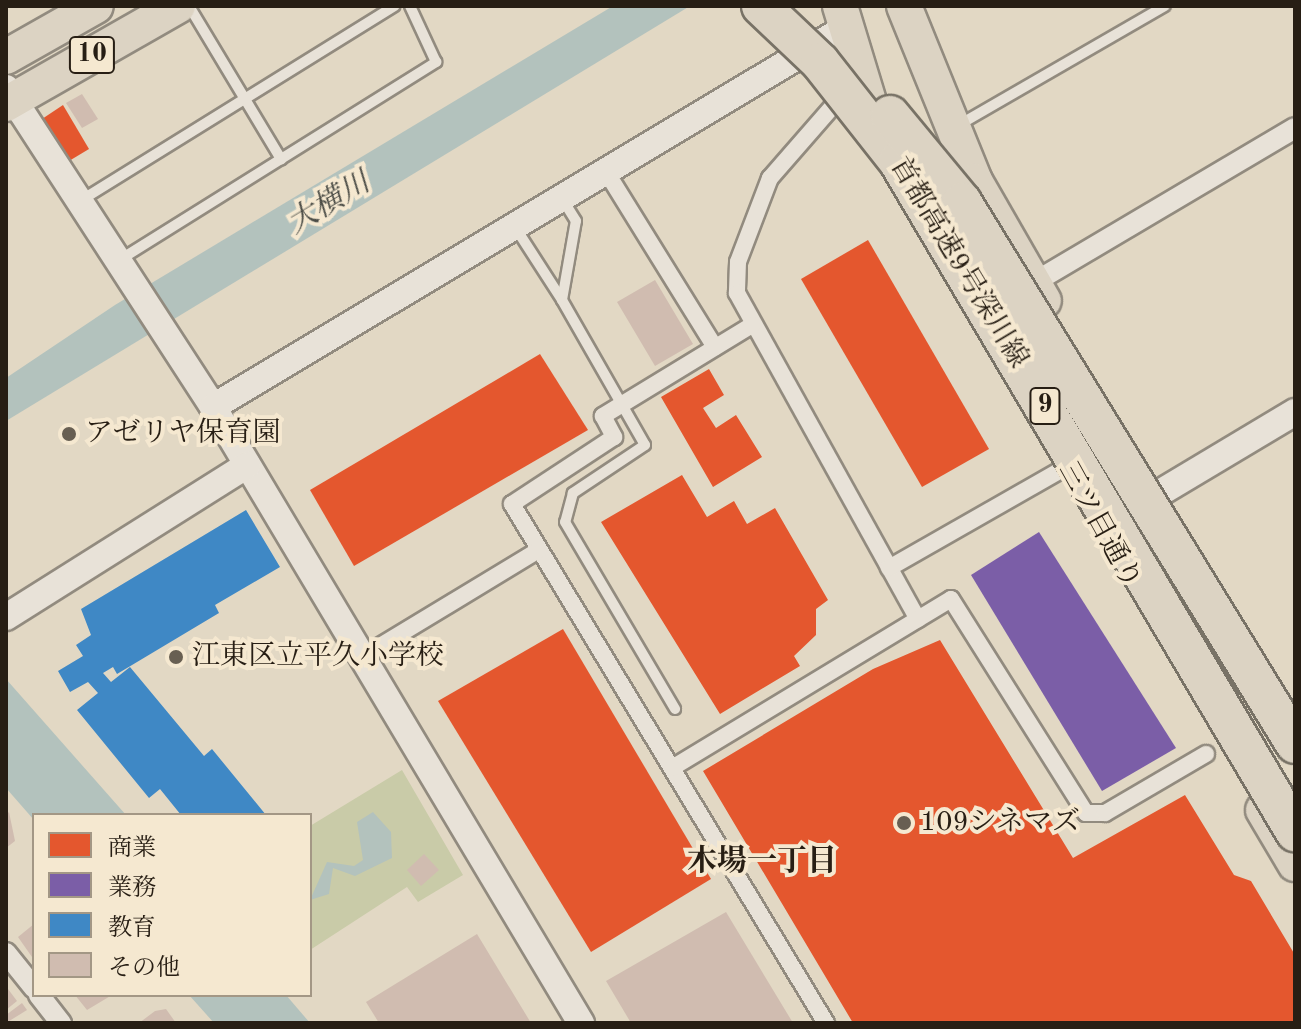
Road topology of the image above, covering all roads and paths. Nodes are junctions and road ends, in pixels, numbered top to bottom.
1 (96, 6) edge
2 (178, 6) edge
3 (189, 6) edge
4 (394, 6) edge
5 (410, 6) edge
6 (761, 6) edge
7 (769, 6) edge
8 (904, 6) edge
9 (1165, 6) edge
10 (843, 17) edge
11 (6, 57) edge
12 (860, 75) junction
13 (8, 98) edge
14 (245, 99) junction
15 (951, 128) junction
16 (1295, 128) edge
17 (281, 159) junction
18 (607, 173) junction
19 (562, 199) junction
20 (77, 203) junction
21 (515, 227) junction
22 (123, 274) junction
23 (1033, 283) junction
24 (562, 300) junction
25 (752, 325) junction
26 (715, 347) junction
27 (621, 403) junction
28 (213, 407) junction
29 (1295, 412) edge
30 (247, 465) junction
31 (1066, 467) junction
32 (1158, 493) junction
33 (1099, 529) junction
34 (539, 550) junction
35 (889, 568) junction
36 (6, 617) edge
37 (918, 619) junction
38 (362, 657) junction
39 (675, 709) dead end
40 (1295, 720) edge
41 (1295, 742) edge
42 (1206, 754) dead end
43 (672, 768) junction
44 (1241, 773) junction
45 (1295, 832) edge
46 (1295, 864) edge
47 (6, 953) edge
48 (32, 986) edge
49 (41, 997) edge
50 (61, 1023) edge
51 (581, 1023) edge
52 (826, 1023) edge

1 - 11 main road, 10
2 - 13 main road, 10
3 - 14 lane
4 - 14 lane
5 - 17 lane
6 - 45 highway, 首都高速9号深川線 / 9, bridge
7 - 41 highway, 首都高速9号深川線 / 9, bridge
8 - 15 main road
9 - 15 lane
10 - 12 main road, 三ツ目通り
10 - 18 street
12 - 25 street
12 - 31 main road, 三ツ目通り
13 - 20 street
14 - 17 lane
14 - 20 lane
15 - 23 main road
16 - 23 street
17 - 22 lane
18 - 19 street
18 - 26 street
19 - 21 street
19 - 24 lane
20 - 22 street
21 - 24 lane
21 - 28 street
22 - 28 street
23 - 32 main road
24 - 27 lane
25 - 26 street
25 - 35 street
26 - 27 street
27 - 34 street
27 - 39 lane
28 - 30 street
29 - 32 street
30 - 36 street
30 - 38 street
31 - 33 main road, 三ツ目通り
31 - 35 street
32 - 33 street
32 - 40 main road
33 - 44 main road, 三ツ目通り
34 - 38 street
34 - 43 street
35 - 37 street
37 - 42 street
37 - 43 street
38 - 51 street
41 - 44 street
43 - 52 street
44 - 46 main road, 三ツ目通り
47 - 48 street
49 - 50 street

